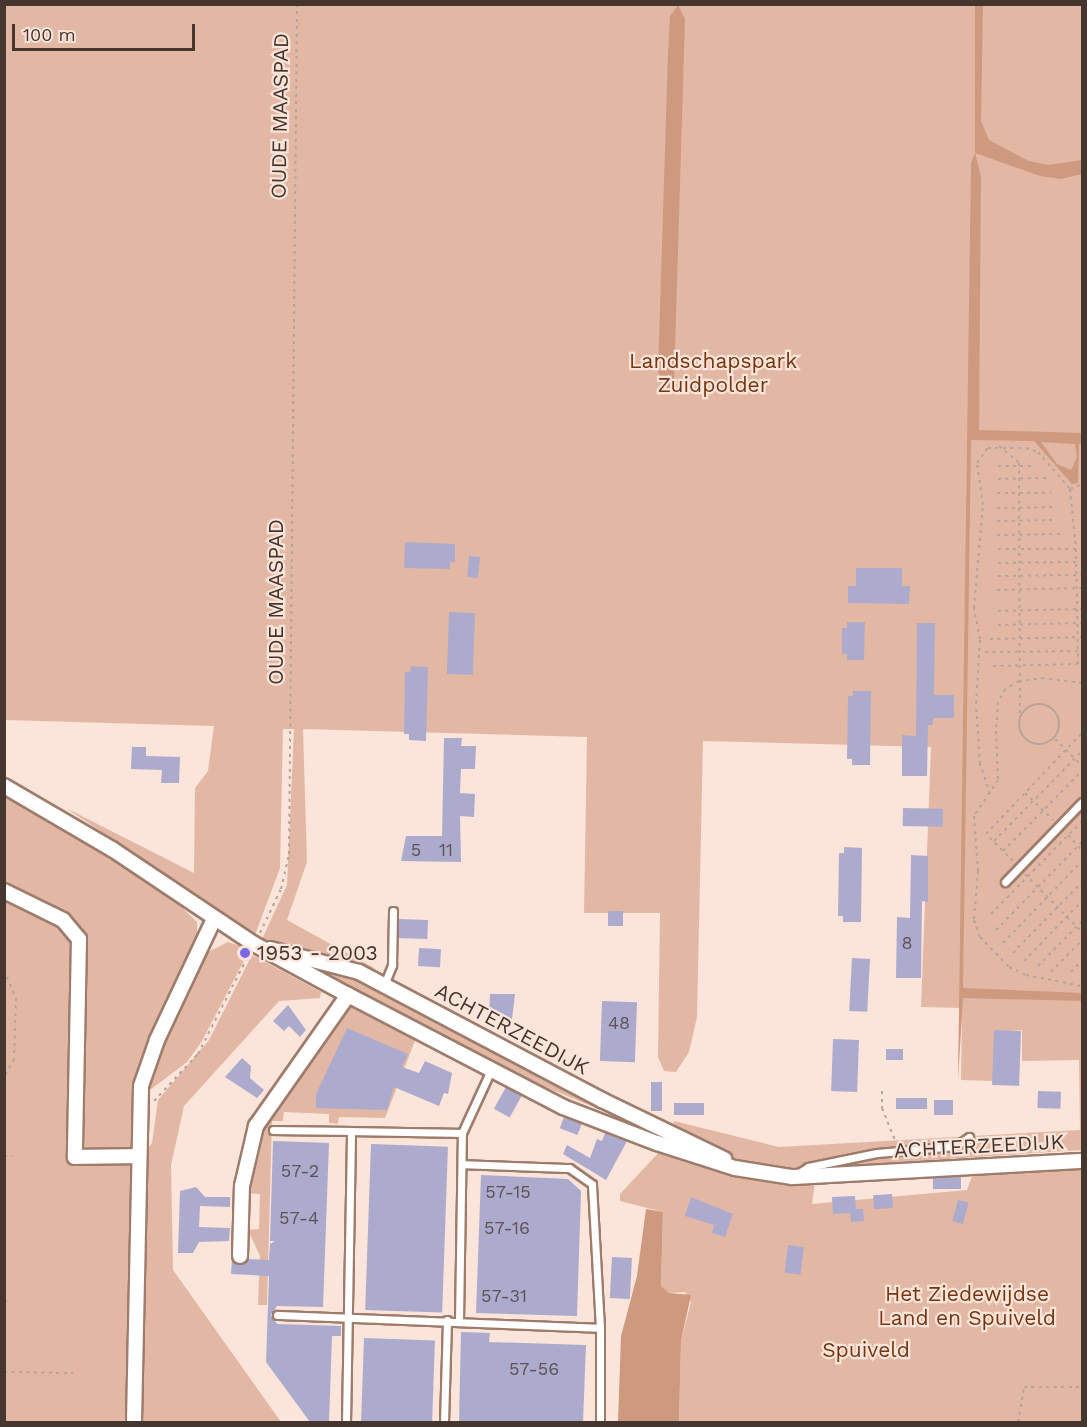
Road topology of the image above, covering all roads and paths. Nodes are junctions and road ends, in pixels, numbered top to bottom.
1 (297, 4) edge
2 (999, 446) junction
3 (998, 465) dead end
4 (1019, 466) junction
5 (1033, 466) dead end
6 (1046, 478) dead end
7 (998, 479) dead end
8 (1019, 479) junction
9 (1082, 484) edge
10 (1071, 488) junction
11 (997, 493) dead end
12 (1051, 493) dead end
13 (1019, 494) junction
14 (1056, 507) dead end
15 (998, 508) dead end
16 (1019, 508) junction
17 (1056, 520) dead end
18 (997, 521) dead end
19 (1019, 521) junction
20 (1060, 534) dead end
21 (997, 535) dead end
22 (1019, 535) junction
23 (997, 549) dead end
24 (1019, 549) junction
25 (1076, 549) junction
26 (1077, 562) junction
27 (998, 563) dead end
28 (1019, 563) junction
29 (1077, 575) junction
30 (1083, 575) edge
31 (998, 576) dead end
32 (1019, 576) junction
33 (1077, 588) junction
34 (1083, 588) edge
35 (998, 590) dead end
36 (1018, 590) junction
37 (1078, 609) junction
38 (1083, 609) edge
39 (998, 610) dead end
40 (1018, 610) junction
41 (1083, 623) edge
42 (1078, 624) junction
43 (998, 625) dead end
44 (1019, 625) junction
45 (1078, 637) junction
46 (1083, 637) edge
47 (1019, 638) junction
48 (990, 639) dead end
49 (1019, 651) junction
50 (1078, 651) junction
51 (1083, 651) edge
52 (985, 652) dead end
53 (1078, 664) junction
54 (1083, 664) edge
55 (993, 666) dead end
56 (1019, 666) junction
57 (1018, 681) junction
58 (1083, 683) edge
59 (1020, 716) junction
60 (1083, 733) edge
61 (1054, 738) junction
62 (1066, 750) junction
63 (1083, 751) edge
64 (1075, 759) junction
65 (1083, 766) edge
66 (1083, 771) edge
67 (4, 786) edge
68 (990, 794) junction
69 (1083, 802) edge
70 (1083, 821) edge
71 (994, 842) junction
72 (1083, 842) edge
73 (1003, 851) junction
74 (1083, 861) edge
75 (1019, 868) junction
76 (1029, 877) junction
77 (1005, 882) dead end
78 (1083, 882) edge
79 (1038, 887) junction
80 (4, 891) edge
81 (1048, 896) junction
82 (1083, 900) edge
83 (1058, 907) junction
84 (393, 911) dead end
85 (991, 914) dead end
86 (1067, 916) junction
87 (214, 919) junction
88 (1083, 921) edge
89 (1077, 926) junction
90 (996, 930) dead end
91 (1083, 932) edge
92 (1083, 940) edge
93 (1003, 943) dead end
94 (258, 946) junction
95 (1013, 953) dead end
96 (1083, 960) edge
97 (1024, 961) dead end
98 (1038, 966) dead end
99 (4, 969) edge
100 (1051, 972) dead end
101 (1071, 972) dead end
102 (384, 985) junction
103 (1083, 986) edge
104 (348, 995) junction
105 (491, 1070) junction
106 (4, 1078) edge
107 (882, 1091) dead end
108 (151, 1108) dead end
109 (273, 1130) dead end
110 (351, 1131) junction
111 (462, 1133) junction
112 (969, 1137) dead end
113 (898, 1151) junction
114 (4, 1156) edge
115 (12, 1156) dead end
116 (138, 1156) junction
117 (1083, 1161) edge
118 (462, 1164) junction
119 (735, 1168) junction
120 (792, 1177) junction
121 (240, 1256) dead end
122 (4, 1301) edge
123 (9, 1301) dead end
124 (278, 1315) dead end
125 (348, 1317) junction
126 (447, 1320) junction
127 (459, 1320) junction
128 (600, 1328) junction
129 (4, 1372) edge
130 (73, 1373) dead end
131 (1083, 1387) edge
132 (134, 1422) edge
133 (346, 1422) edge
134 (444, 1422) edge
135 (600, 1422) edge
136 (1018, 1422) edge

1 - 94 path, OUDE MAASPAD
2 - 4 path
2 - 10 path
2 - 68 path
3 - 4 path
4 - 5 path
4 - 8 path
6 - 8 path
7 - 8 path
8 - 13 path
9 - 10 path
10 - 25 path
11 - 13 path
12 - 13 path
13 - 16 path
14 - 16 path
15 - 16 path
16 - 19 path
17 - 19 path
18 - 19 path
19 - 22 path
20 - 22 path
21 - 22 path
22 - 24 path
23 - 24 path
24 - 25 path
24 - 28 path
25 - 26 path
26 - 28 path
26 - 29 path
27 - 28 path
28 - 32 path
29 - 30 path
29 - 32 path
29 - 33 path
31 - 32 path
32 - 36 path
33 - 34 path
33 - 36 path
33 - 37 path
35 - 36 path
36 - 40 path
37 - 38 path
37 - 40 path
37 - 42 path
39 - 40 path
40 - 44 path
41 - 42 path
42 - 44 path
42 - 45 path
43 - 44 path
44 - 47 path
45 - 46 path
45 - 47 path
45 - 50 path
47 - 48 path
47 - 49 path
49 - 50 path
49 - 52 path
49 - 56 path
50 - 51 path
50 - 53 path
53 - 54 path
53 - 56 path
55 - 56 path
56 - 57 path
57 - 58 path
57 - 59 path
57 - 68 path
59 - 61 path
59 - 61 path
60 - 62 path
61 - 62 path
62 - 64 path
62 - 71 path
63 - 64 path
64 - 65 path
64 - 71 path
66 - 73 path
67 - 87 street, ACHTERZEEDIJK
68 - 103 path
69 - 75 lane
70 - 76 path
71 - 73 path
72 - 79 path
73 - 75 path
74 - 81 path
75 - 76 path
75 - 77 lane
76 - 79 path
76 - 85 path
78 - 83 path
79 - 81 path
79 - 90 path
80 - 116 street
81 - 83 path
81 - 93 path
82 - 86 path
83 - 86 path
83 - 95 path
84 - 102 lane
86 - 89 path
86 - 97 path
87 - 94 street, ACHTERZEEDIJK
87 - 116 street
88 - 89 path
89 - 91 path
89 - 98 path
92 - 100 path
94 - 102 street, ACHTERZEEDIJK
94 - 104 street, ACHTERZEEDIJK
94 - 108 path, OUDE MAASPAD
96 - 101 path
99 - 106 path
102 - 119 street, ACHTERZEEDIJK
104 - 105 street, ACHTERZEEDIJK
104 - 121 street
105 - 111 lane
105 - 119 street, ACHTERZEEDIJK
107 - 113 path
109 - 110 lane
110 - 111 lane
110 - 125 lane
111 - 118 lane
112 - 113 lane
113 - 120 lane
114 - 115 path
116 - 132 street
117 - 120 street, ACHTERZEEDIJK
118 - 127 lane
118 - 128 lane
119 - 120 street, ACHTERZEEDIJK
122 - 123 path
124 - 125 lane
125 - 126 lane
125 - 133 lane
126 - 127 lane
126 - 134 lane
127 - 128 lane
128 - 135 lane
129 - 130 path
131 - 136 path

